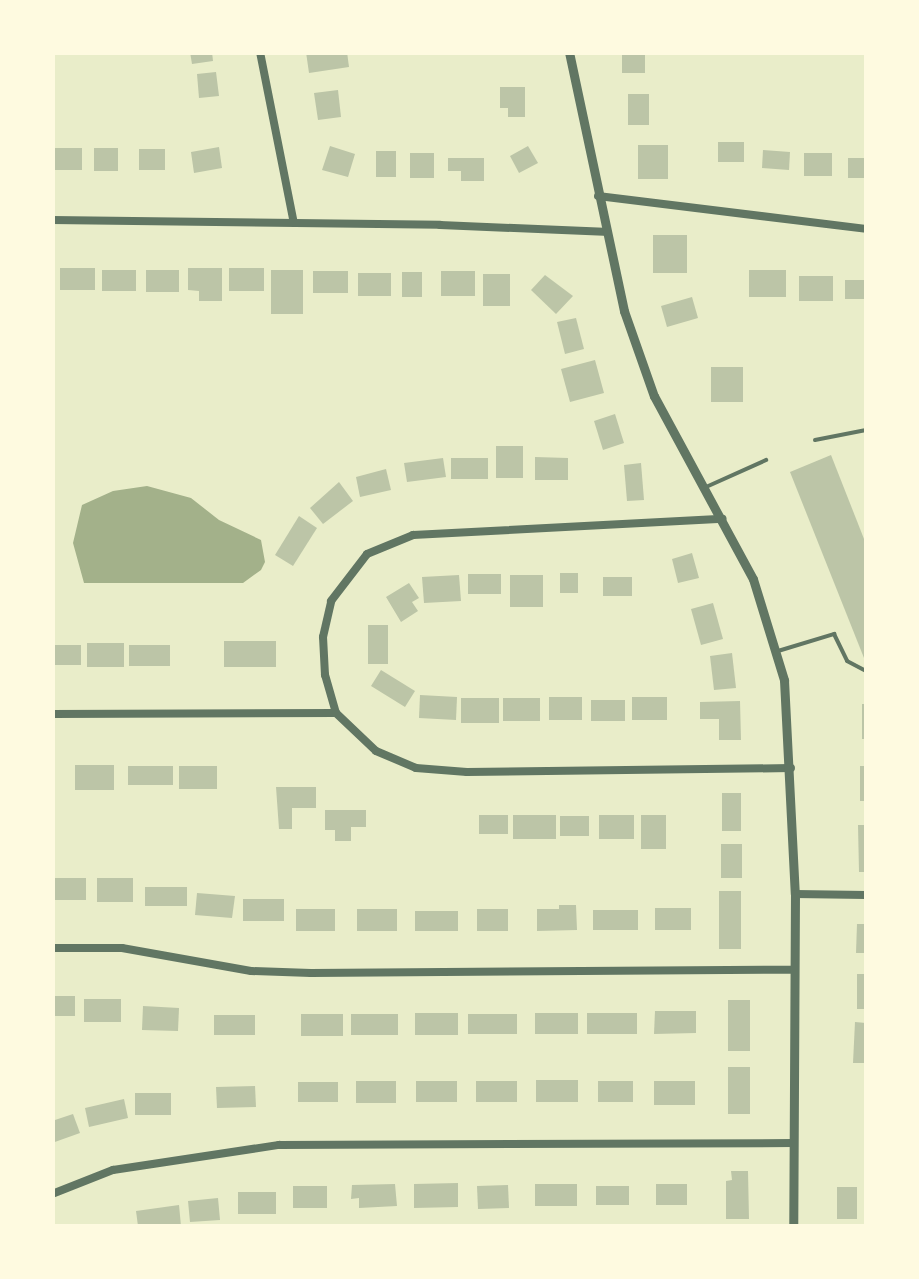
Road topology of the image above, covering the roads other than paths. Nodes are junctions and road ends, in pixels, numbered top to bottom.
1 (260, 52) edge
2 (569, 52) edge
3 (598, 196) junction
4 (52, 220) edge
5 (294, 223) junction
6 (866, 229) edge
7 (604, 232) junction
8 (866, 430) edge
9 (815, 440) dead end
10 (766, 460) dead end
11 (705, 487) junction
12 (723, 519) junction
13 (777, 651) junction
14 (866, 671) edge
15 (52, 714) edge
16 (336, 714) junction
17 (791, 768) junction
18 (795, 894) junction
19 (866, 895) edge
20 (52, 948) edge
21 (794, 970) junction
22 (793, 1144) junction
23 (52, 1194) edge
24 (793, 1226) edge

1 - 5 street
2 - 3 street
3 - 6 street
3 - 7 street
4 - 5 street
5 - 7 street
7 - 11 street
8 - 9 lane
10 - 11 lane
11 - 12 street
12 - 13 street
12 - 16 street
13 - 14 lane
13 - 17 street
15 - 16 street
16 - 17 street
17 - 18 street
18 - 19 street
18 - 21 street
20 - 21 street
21 - 22 street
22 - 23 street
22 - 24 street

